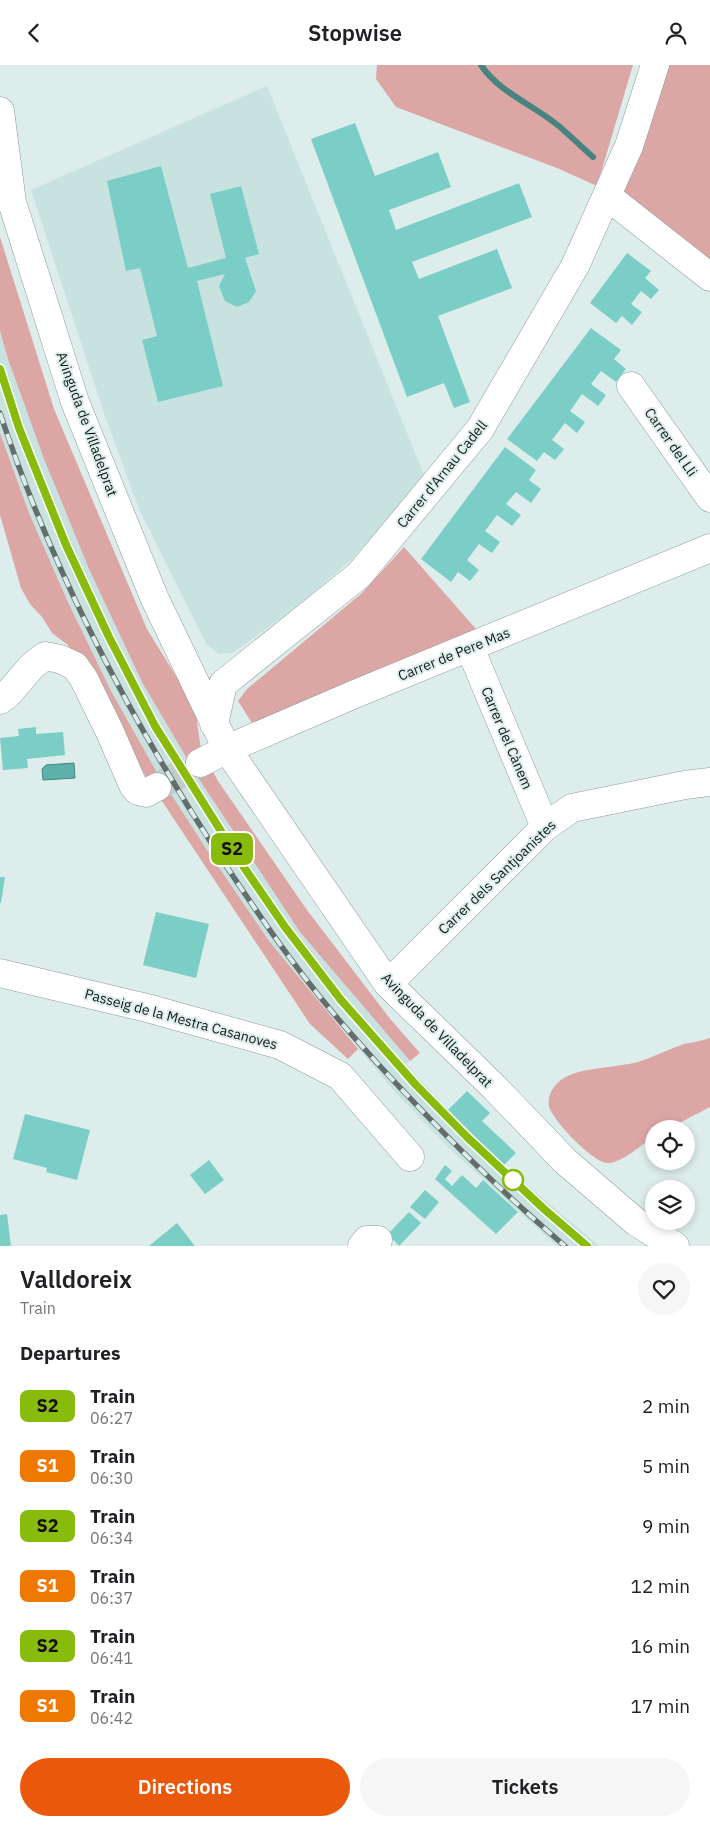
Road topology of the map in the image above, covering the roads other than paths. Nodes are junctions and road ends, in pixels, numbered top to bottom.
1 (655, 65) edge
2 (0, 111) edge
3 (607, 196) junction
4 (710, 277) edge
5 (631, 387) dead end
6 (710, 498) edge
7 (710, 548) edge
8 (470, 648) junction
9 (0, 700) edge
10 (214, 723) junction
11 (227, 749) junction
12 (200, 763) tunnel mouth
13 (710, 782) edge
14 (157, 787) tunnel mouth
15 (545, 827) junction
16 (0, 973) edge
17 (388, 983) junction
18 (410, 1157) dead end
19 (675, 1246) edge

1 - 3 street, Carrer d'Arnau Cadell
2 - 10 street, Avinguda de Villadelprat
3 - 4 street
3 - 10 street, Carrer d'Arnau Cadell
5 - 6 street, Carrer del Lli
7 - 8 street, Carrer de Pere Mas
8 - 11 street, Carrer de Pere Mas
8 - 15 street, Carrer del Cànem
9 - 14 street
10 - 11 street
11 - 12 street, Carrer de Pere Mas
11 - 17 street, Avinguda de Villadelprat
13 - 15 street, Carrer dels Santjoanistes
15 - 17 street, Carrer dels Santjoanistes
16 - 18 street, Passeig de la Mestra Casanoves
17 - 19 street, Avinguda de Villadelprat

